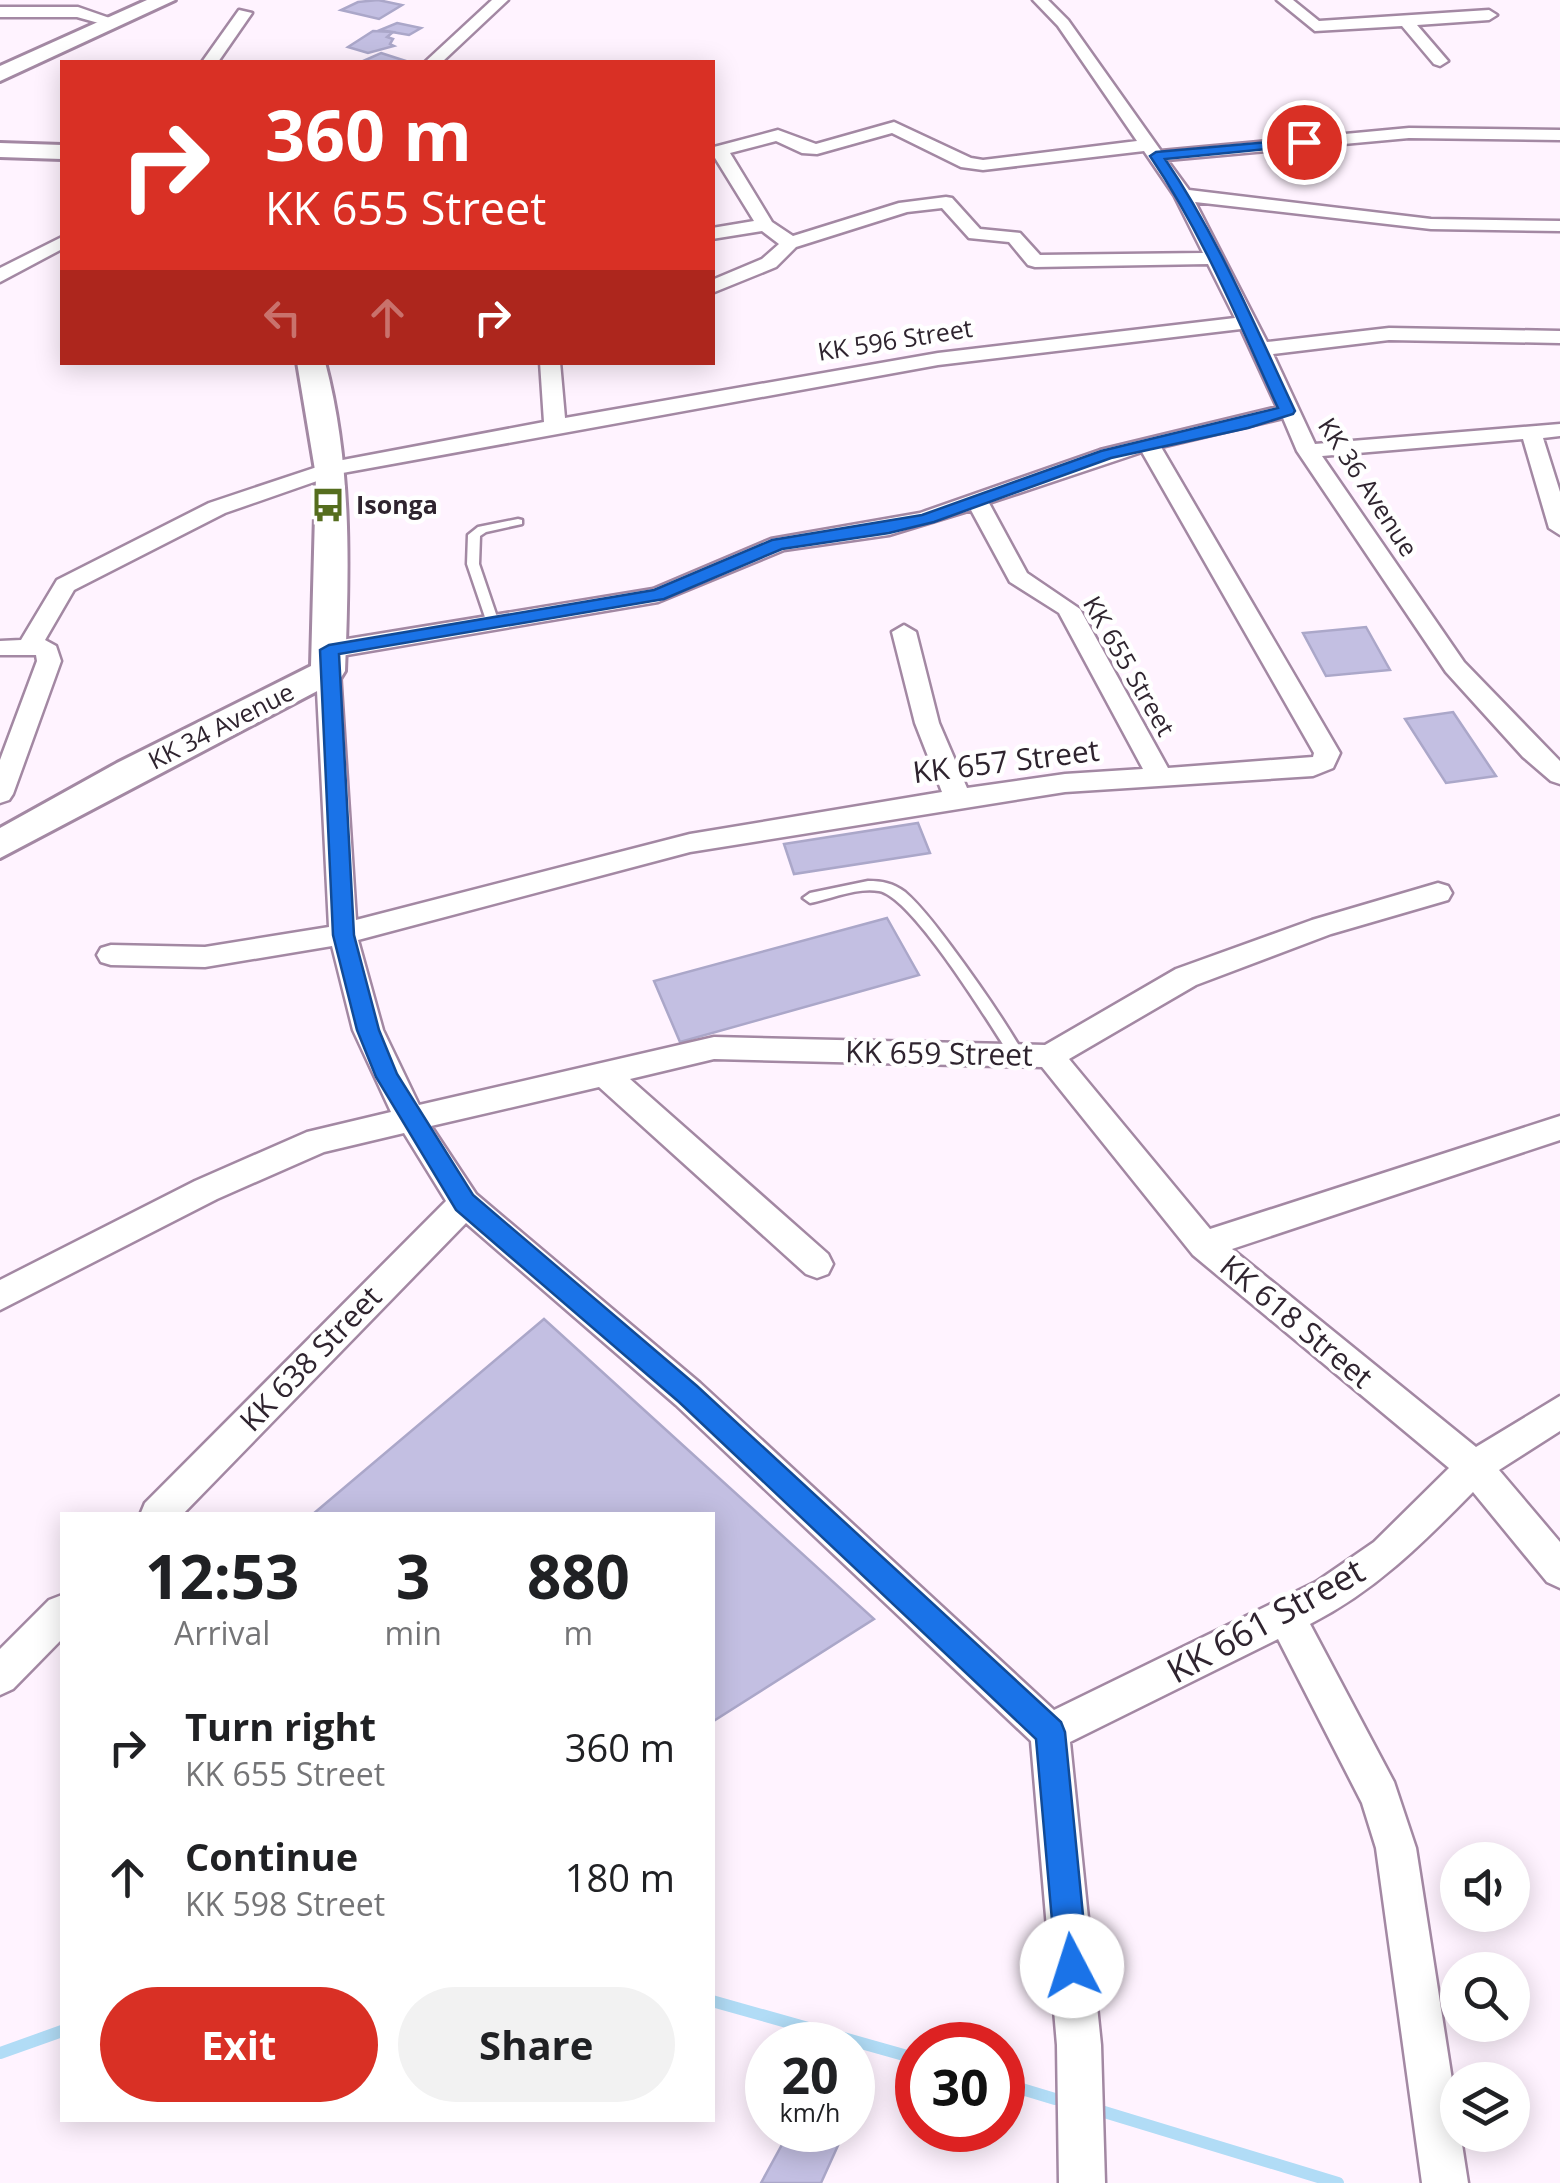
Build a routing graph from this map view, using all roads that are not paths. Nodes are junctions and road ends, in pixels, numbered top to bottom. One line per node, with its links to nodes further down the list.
1 (164, 0): 9 (main road)
2 (501, 0): 11 (street)
3 (1040, 0): 16 (street, KK 36 Avenue)
4 (1284, 0): 8 (street)
5 (0, 12): 9 (street)
6 (244, 13): 10 (street)
7 (1489, 15): 8 (street)
8 (1406, 21): 12 (street)
9 (113, 22): 13 (main road)
10 (211, 60)
11 (435, 60)
12 (1440, 61)
13 (0, 74)
14 (1560, 135): 16 (street)
15 (0, 150): 17 (main road)
16 (1152, 150): 18 (street, KK 36 Avenue); 19 (street)
17 (60, 152)
18 (1183, 195): 20 (street); 24 (street, KK 36 Avenue)
19 (765, 225): 21 (street); 23 (street)
20 (1560, 226)
21 (715, 233)
22 (60, 243): 25 (street)
23 (790, 243): 24 (street); 26 (street)
24 (1216, 258): 27 (street, KK 36 Avenue)
25 (0, 276)
26 (715, 286)
27 (1247, 322): 29 (street, KK 36 Avenue); 33 (street, KK 596 Street)
28 (1560, 337): 29 (street)
29 (1261, 349): 32 (street, KK 36 Avenue)
30 (312, 365): 38 (main road)
31 (550, 365): 33 (street)
32 (1287, 411): 36 (street); 37 (street, KK 36 Avenue)
33 (554, 426): 38 (street, KK 596 Street)
34 (1560, 430): 35 (street)
35 (1531, 432): 37 (street); 41 (street)
36 (1150, 444): 39 (street); 48 (street, KK 657 Street)
37 (1308, 451): 47 (street, KK 36 Avenue)
38 (332, 468): 44 (street, KK 596 Street); 46 (main road)
39 (977, 501): 42 (street); 48 (street, KK 655 Street)
40 (518, 522): 42 (lane)
41 (1558, 522)
42 (493, 622): 46 (street)
43 (904, 632): 50 (street)
44 (29, 647): 45 (street); 49 (street)
45 (0, 648)
46 (329, 661): 51 (main road, KK 34 Avenue); 54 (street)
47 (1560, 775)
48 (1161, 779): 50 (street, KK 657 Street)
49 (0, 794)
50 (958, 798): 54 (street, KK 657 Street)
51 (0, 844)
52 (1438, 894): 56 (street, KK 659 Street)
53 (810, 898): 56 (lane)
54 (343, 935): 55 (street, KK 657 Street); 58 (street)
55 (111, 955)
56 (1034, 1056): 57 (street, KK 659 Street); 61 (street, KK 618 Street)
57 (604, 1074): 58 (street, KK 659 Street); 62 (street)
58 (413, 1122): 60 (street); 63 (street, KK 659 Street)
59 (1560, 1128): 61 (street)
60 (465, 1202): 66 (street, KK 638 Street); 71 (street)
61 (1204, 1246): 65 (street, KK 618 Street)
62 (817, 1264)
63 (0, 1296)
64 (1560, 1412): 65 (street, KK 661 Street)
65 (1474, 1467): 67 (street, KK 618 Street); 69 (street, KK 661 Street)
66 (161, 1512)
67 (1560, 1570)
68 (60, 1614): 70 (street)
69 (1288, 1618): 71 (street, KK 661 Street); 72 (street)
70 (0, 1676)
71 (1050, 1732): 73 (street)
72 (1441, 2165)
73 (1082, 2183)

